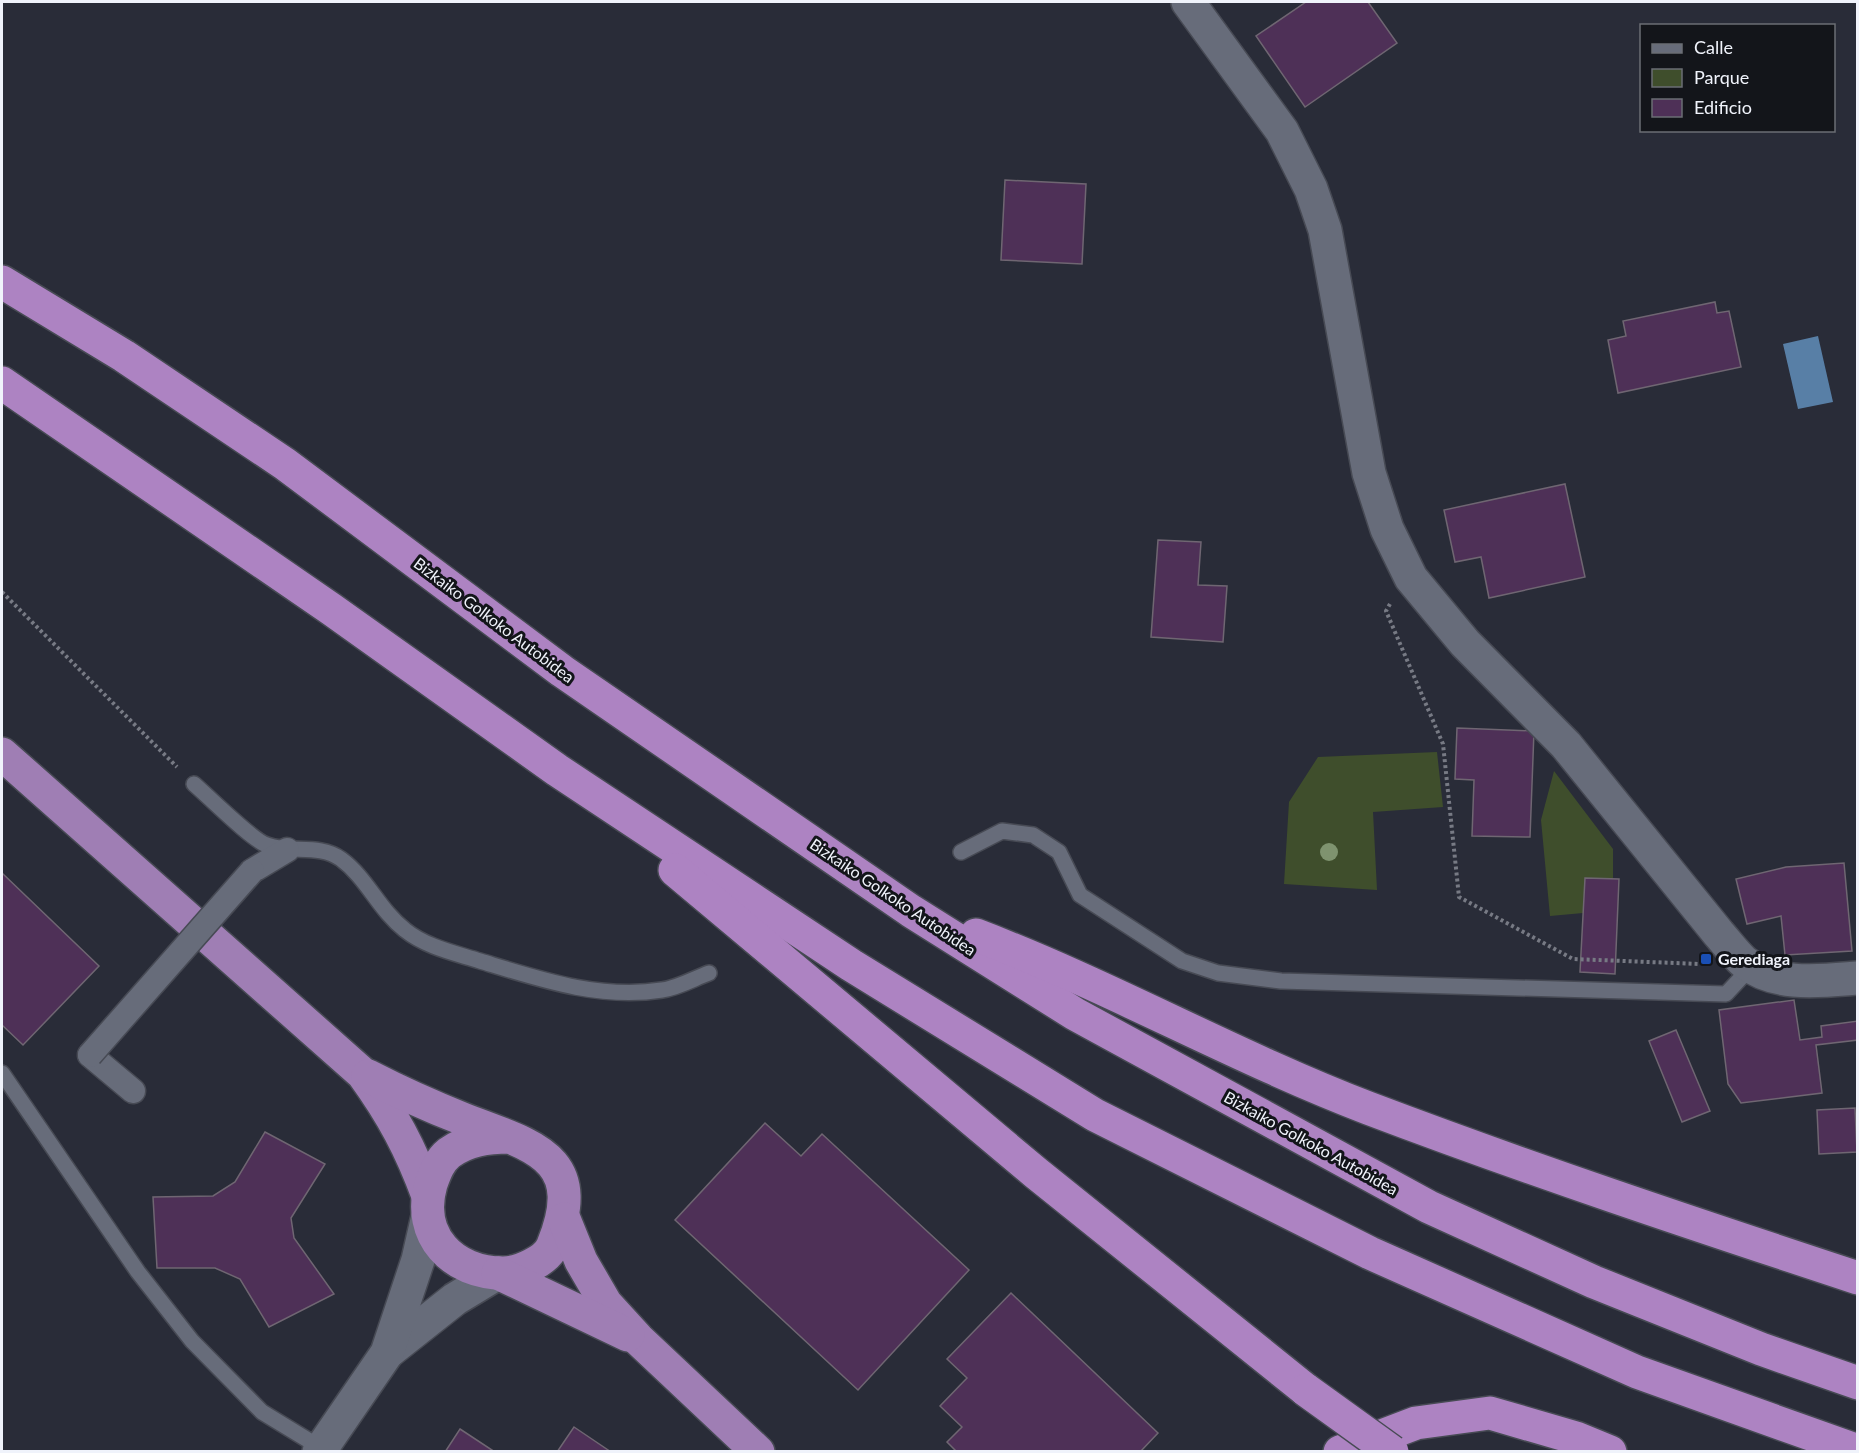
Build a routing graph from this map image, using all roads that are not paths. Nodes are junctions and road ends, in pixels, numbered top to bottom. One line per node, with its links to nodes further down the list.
1 (1188, 2): 10 (street)
2 (2, 282): 9 (highway, Bizkaiko Golkoko Autobidea)
3 (2, 383): 5 (highway)
4 (2, 754): 14 (highway)
5 (556, 770): 25 (highway); 28 (highway, bridge)
6 (194, 784): 7 (lane)
7 (287, 850): 11 (lane); 15 (street, bridge)
8 (961, 852): 10 (lane)
9 (911, 911): 20 (highway); 23 (highway, Bizkaiko Golkoko Autobidea)
10 (1752, 966): 12 (street)
11 (709, 973)
12 (1857, 978)
13 (2, 1073): 24 (lane)
14 (363, 1074): 16 (highway); 17 (highway)
15 (134, 1091)
16 (509, 1137): 17 (highway); 18 (highway)
17 (428, 1206): 19 (highway); 22 (street)
18 (564, 1219): 19 (highway); 21 (highway)
19 (498, 1273): 21 (highway); 22 (street)
20 (1857, 1278)
21 (638, 1339): 26 (highway)
22 (387, 1353): 24 (street)
23 (1857, 1383)
24 (320, 1450)
25 (1857, 1451)
26 (758, 1452)
27 (1340, 1452): 29 (highway)
28 (1392, 1452)
29 (1610, 1452)

